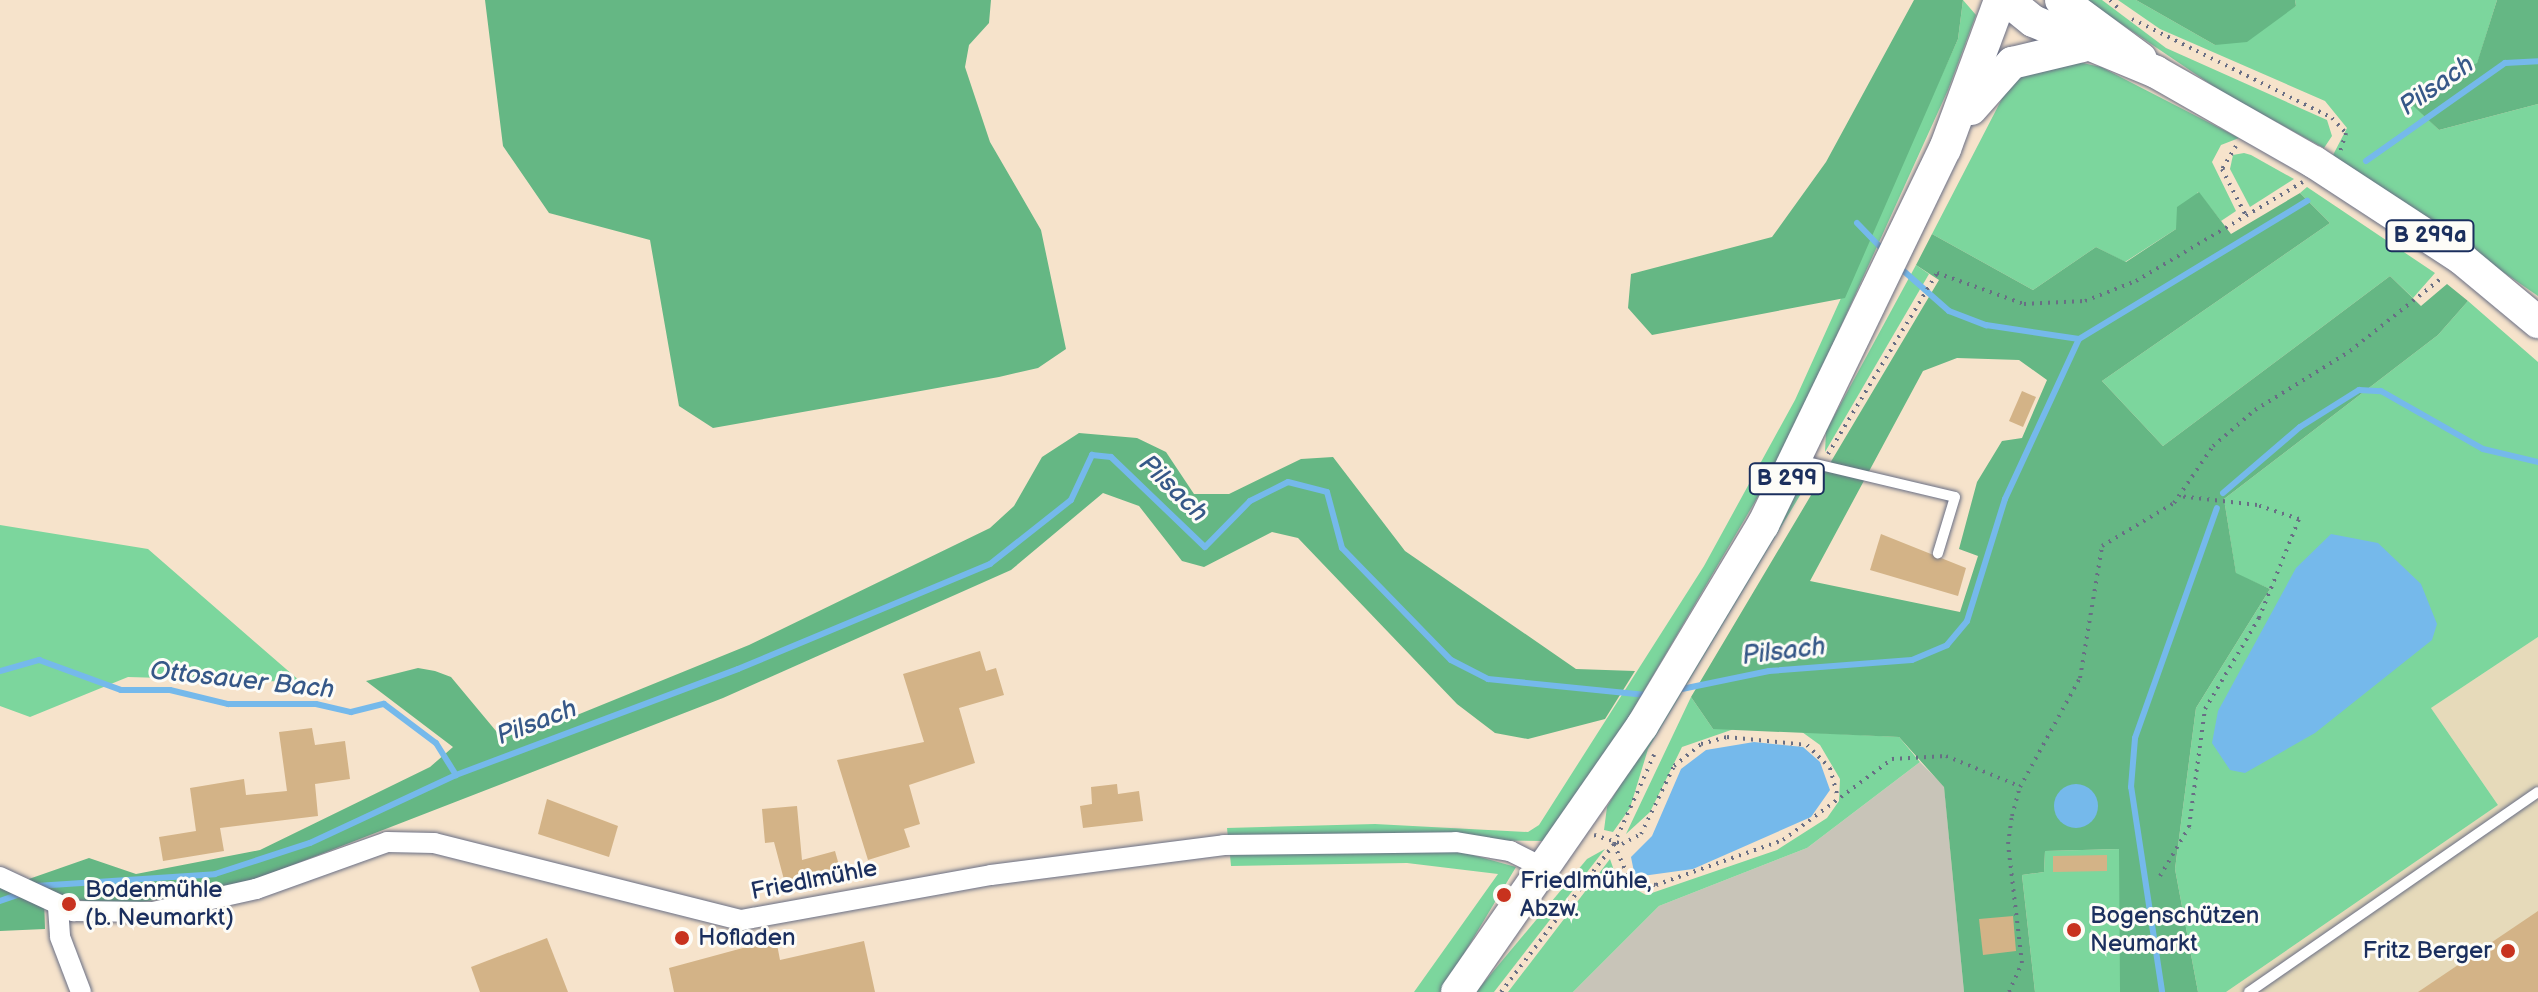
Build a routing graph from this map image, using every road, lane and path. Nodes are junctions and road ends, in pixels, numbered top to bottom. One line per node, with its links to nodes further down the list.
1 (2000, 0): 8 (main road, B 299)
2 (2007, 0): 5 (main road, B 299a)
3 (2110, 0): 9 (path)
4 (2070, 3): 6 (main road, B 299a)
5 (2083, 46): 6 (main road, B 299a); 8 (main road)
6 (2156, 72): 18 (main road, B 299a)
7 (2247, 145): 13 (path)
8 (1945, 149): 19 (main road, B 299)
9 (2338, 153)
10 (2298, 171): 11 (path)
11 (2312, 179)
12 (2305, 181): 13 (path)
13 (2246, 216): 17 (path)
14 (2434, 264): 15 (path)
15 (2447, 273): 16 (path); 20 (path)
16 (2458, 282)
17 (1919, 300)
18 (2538, 322)
19 (1797, 459): 21 (lane); 22 (main road, B 299)
20 (2179, 496): 23 (path); 28 (path)
21 (1938, 553)
22 (1649, 737): 26 (path); 27 (main road, B 299)
23 (2020, 787): 25 (path); 34 (path)
24 (2538, 792): 35 (lane)
25 (1837, 794): 26 (path); 26 (path)
26 (1614, 844): 33 (path)
27 (1546, 869): 30 (street, Friedlmühle); 32 (main road, B 299)
28 (2160, 876)
29 (7, 881): 30 (street, Friedlmühle)
30 (58, 907): 31 (street)
31 (81, 992)
32 (1457, 992)
33 (1501, 992)
34 (2009, 992)
35 (2249, 992)

